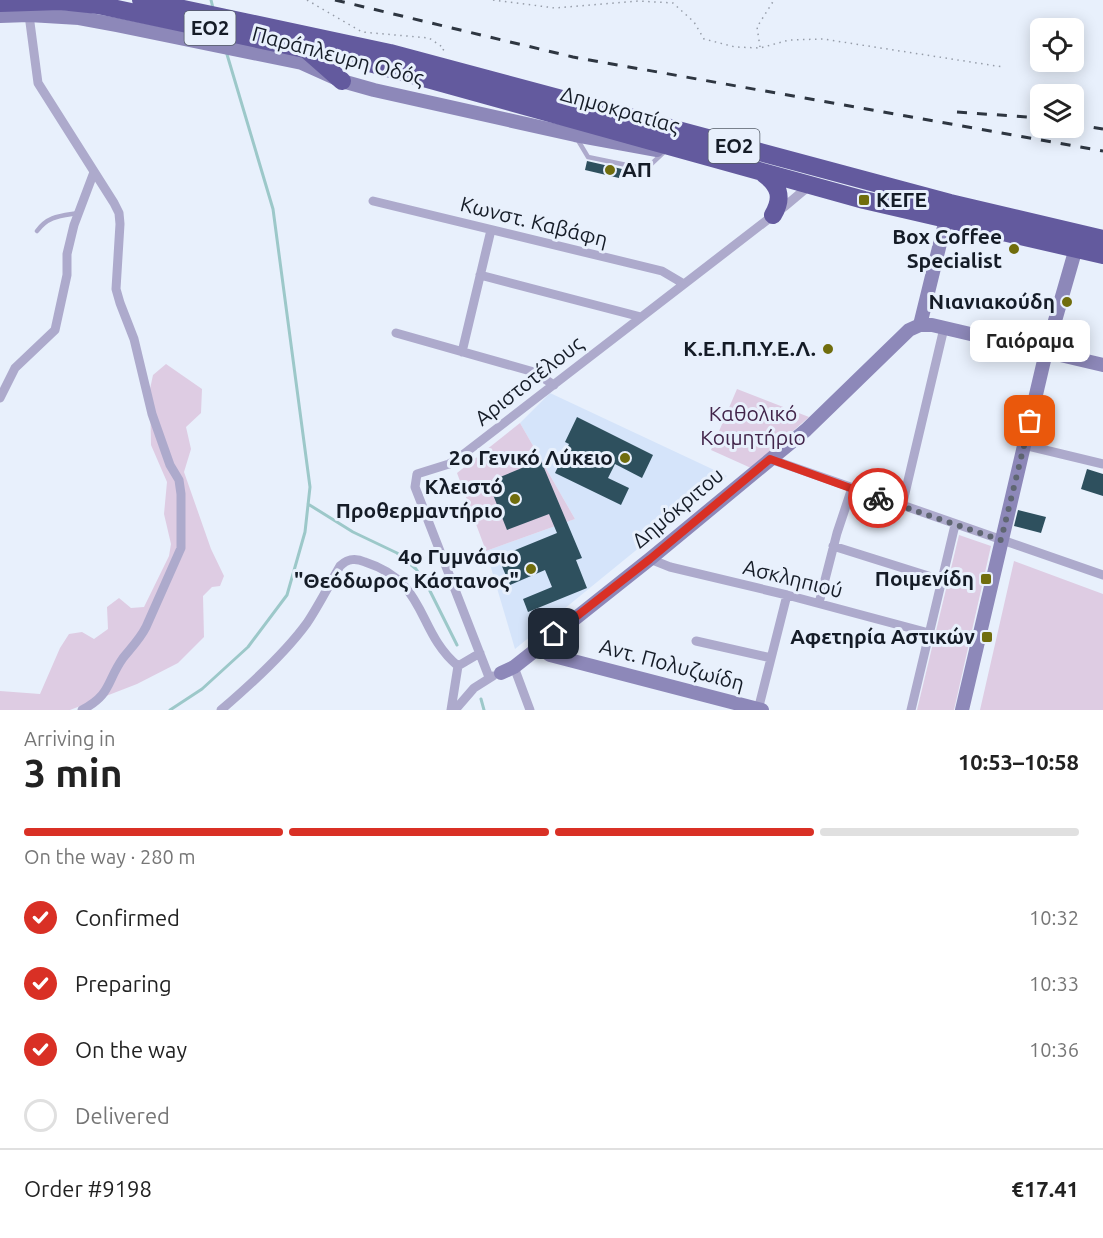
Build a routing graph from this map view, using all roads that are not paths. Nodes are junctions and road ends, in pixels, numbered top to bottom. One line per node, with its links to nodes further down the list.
1 (141, 0): 6 (highway, ΕΟ2)
2 (0, 3): 5 (highway, ΕΟ2)
3 (29, 15): 4 (street); 5 (street); 11 (street)
4 (0, 16)
5 (118, 17): 6 (highway, ΕΟ2)
6 (303, 48): 7 (highway); 10 (highway, Δημοκρατίας / ΕΟ2); 17 (highway, Δημοκρατίας / ΕΟ2)
7 (342, 81): 8 (street, Παράπλευρη Οδός)
8 (575, 135): 9 (street, Παράπλευρη Οδός); 9 (lane)
9 (664, 152): 10 (highway)
10 (705, 157): 12 (highway, Δημοκρατίας / ΕΟ2)
11 (94, 172): 15 (street); 54 (street)
12 (764, 174): 13 (highway, Δημοκρατίας / ΕΟ2); 16 (highway)
13 (809, 186): 16 (street, Αριστοτέλους); 17 (highway, Δημοκρατίας / ΕΟ2)
14 (373, 201): 18 (street, Κωνστ. Καβάφη)
15 (78, 213): 19 (lane); 33 (street)
16 (773, 215): 24 (street, Αριστοτέλους)
17 (946, 218): 20 (highway, Δημοκρατίας / ΕΟ2); 21 (highway, Δημοκρατίας / ΕΟ2); 26 (street)
18 (491, 230): 23 (street); 24 (street, Κωνστ. Καβάφη)
19 (37, 231)
20 (1103, 239)
21 (1076, 248): 22 (highway, Δημοκρατίας / ΕΟ2); 30 (street)
22 (1103, 255)
23 (480, 275): 25 (street); 29 (street)
24 (684, 284): 25 (street, Αριστοτέλους)
25 (641, 317): 32 (street, Αριστοτέλους)
26 (920, 325): 27 (street); 35 (street, Δημόκριτου)
27 (944, 328): 30 (street); 38 (street)
28 (396, 333): 29 (street)
29 (462, 352): 32 (street)
30 (1046, 352): 31 (street); 34 (street)
31 (1103, 365)
32 (554, 385): 50 (street, Αριστοτέλους)
33 (0, 398)
34 (1024, 445): 36 (street); 40 (street)
35 (770, 459): 37 (street); 42 (street, Δημόκριτου)
36 (1103, 464)
37 (852, 488): 38 (street); 41 (street)
38 (902, 506): 39 (street)
39 (955, 525): 40 (street); 44 (street)
40 (1001, 540): 43 (street); 60 (street)
41 (833, 546): 44 (street); 46 (street)
42 (650, 559): 45 (street, Ασκληπιού); 49 (street, Δημόκριτου)
43 (1103, 575)
44 (941, 580): 47 (street)
45 (787, 595): 46 (street, Ασκληπιού); 51 (street)
46 (819, 603): 47 (street, Ασκληπιού)
47 (929, 633): 59 (street)
48 (696, 641): 51 (street)
49 (538, 647): 53 (street, Δημόκριτου); 58 (street, Αντ. Πολυζωίδη)
50 (480, 653): 52 (street); 53 (street, Αριστοτέλους)
51 (771, 658): 58 (street)
52 (458, 666): 55 (street); 56 (street)
53 (501, 673): 56 (street); 57 (street, Αριστοτέλους)
54 (82, 710)
55 (221, 710)
56 (453, 710)
57 (530, 710)
58 (759, 710)
59 (911, 710)
60 (962, 710)

